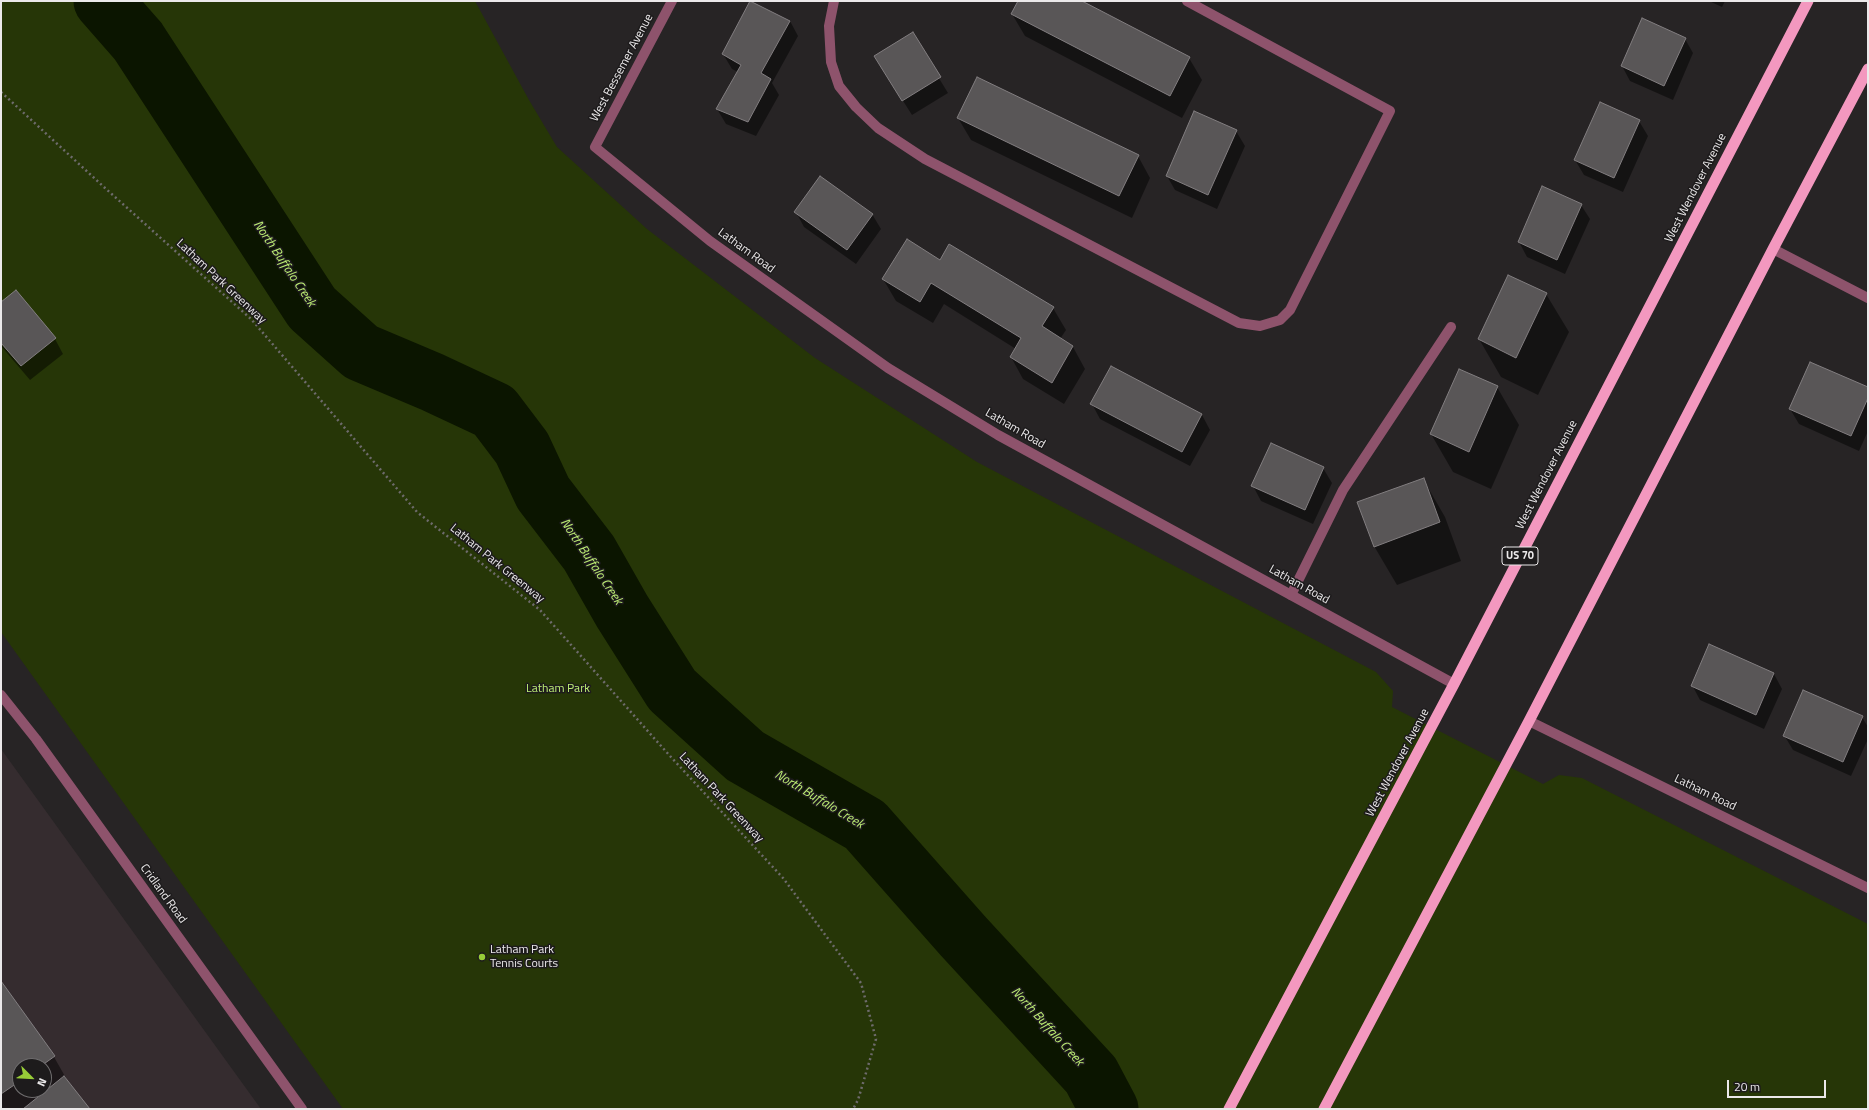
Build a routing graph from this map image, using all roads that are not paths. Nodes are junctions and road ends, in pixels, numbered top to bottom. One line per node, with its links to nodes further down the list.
1 (672, 1): 6 (street, West Bessemer Avenue)
2 (834, 1): 3 (street)
3 (1186, 1)
4 (1808, 1): 11 (highway, West Wendover Avenue / US 70)
5 (1868, 70): 7 (highway)
6 (595, 148): 10 (street, Latham Road)
7 (1773, 249): 8 (street); 13 (highway)
8 (1868, 298)
9 (1451, 327): 10 (street)
10 (1291, 595): 11 (street, Latham Road)
11 (1454, 684): 16 (highway, West Wendover Avenue / US 70)
12 (1, 695): 15 (street, Cridland Road)
13 (1529, 721): 14 (street, Latham Road); 17 (highway)
14 (1868, 888)
15 (302, 1109)
16 (1229, 1109)
17 (1324, 1109)

